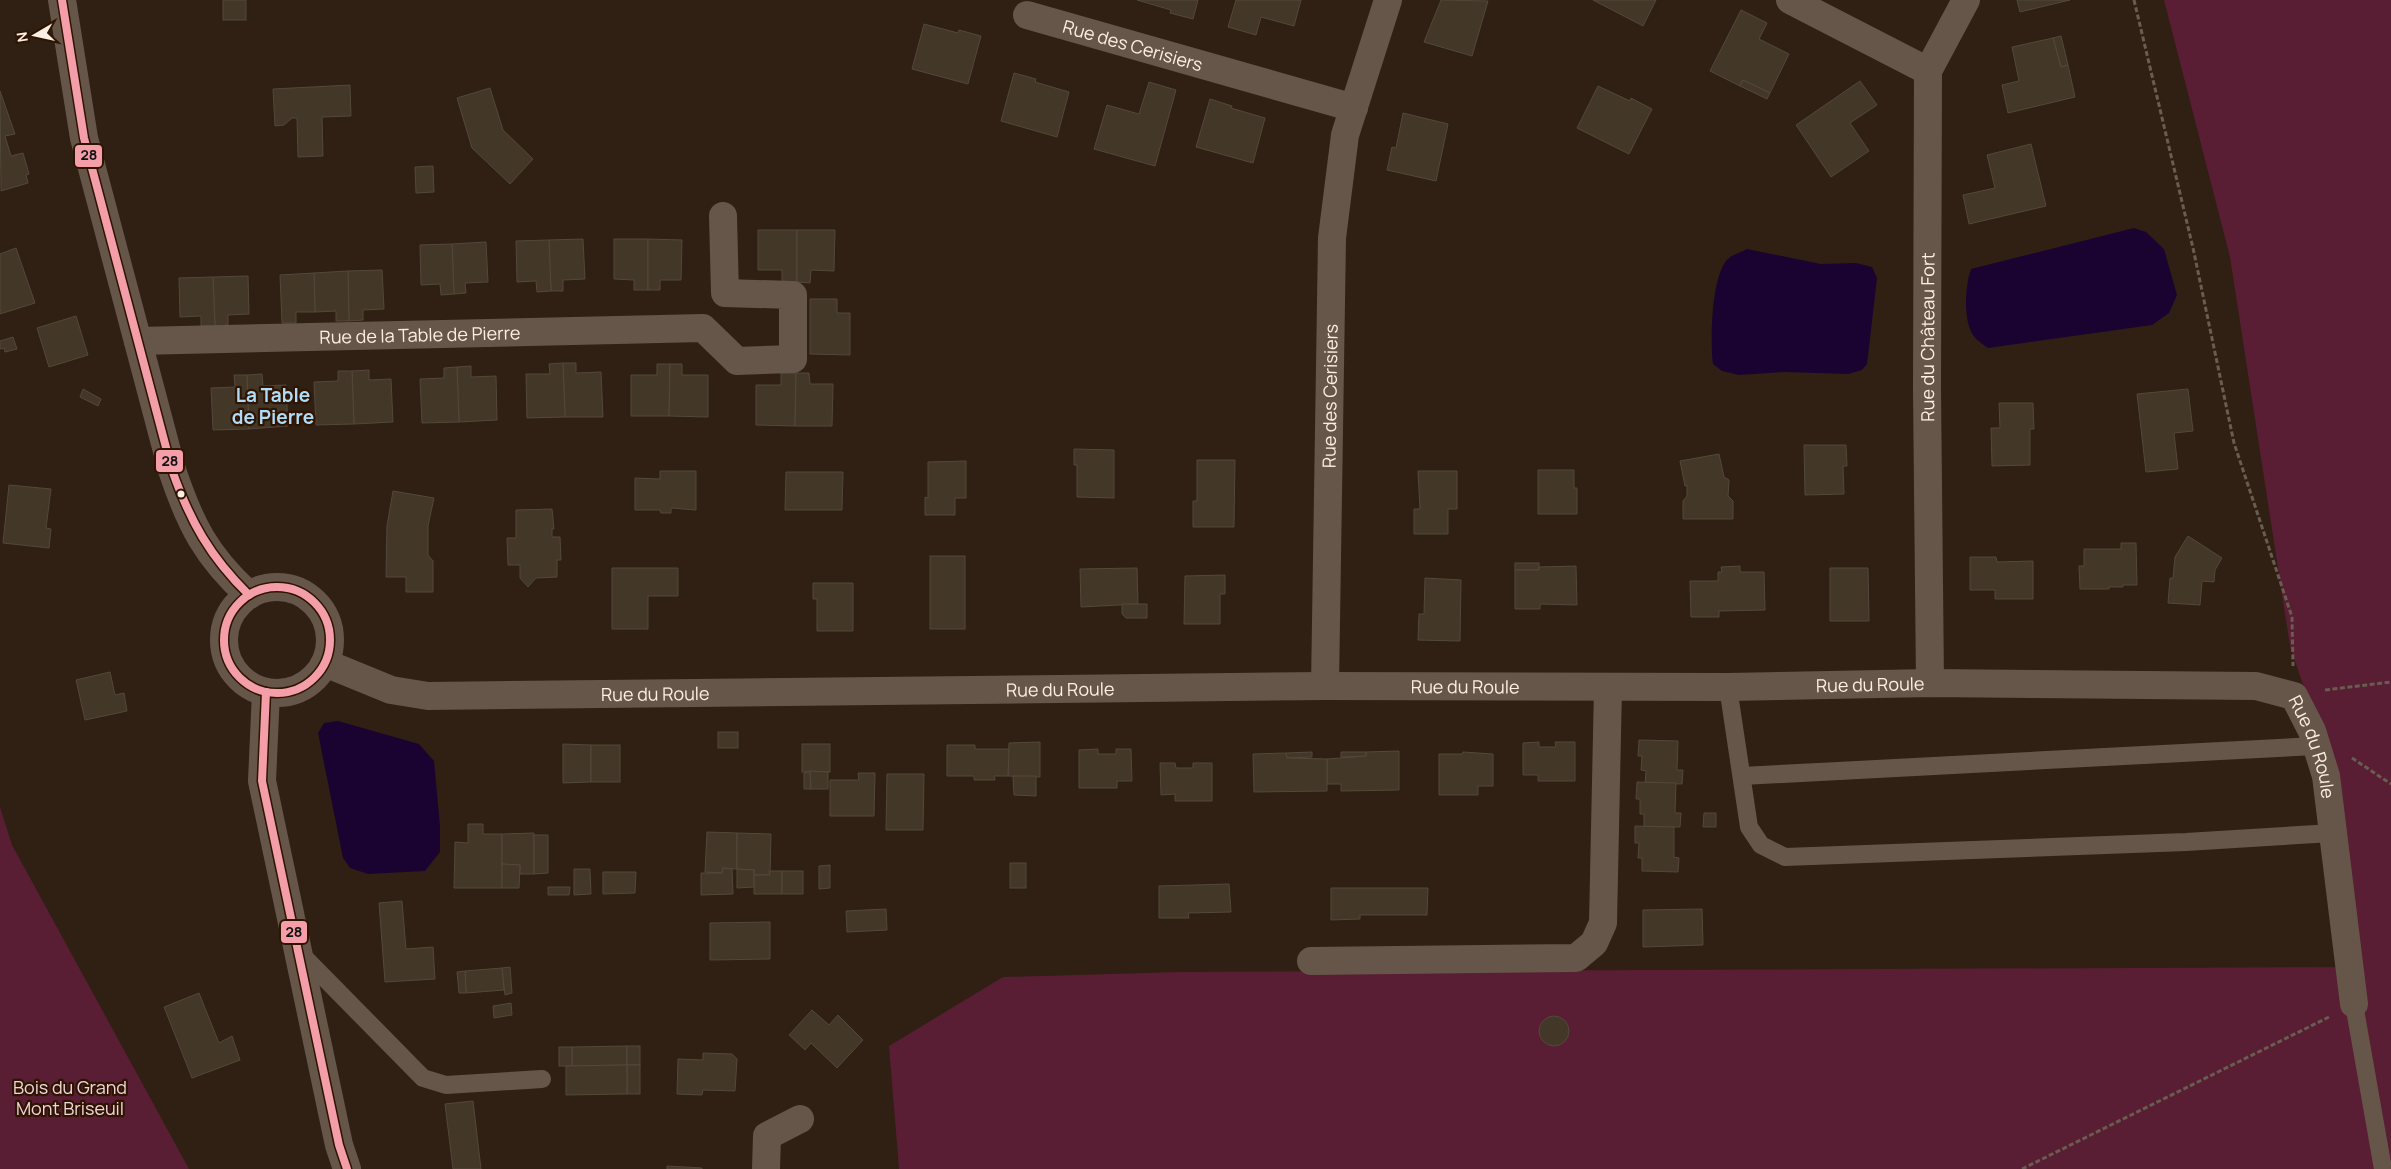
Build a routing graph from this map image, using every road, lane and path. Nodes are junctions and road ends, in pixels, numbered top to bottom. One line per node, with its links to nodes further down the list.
1 (62, 0): 12 (street)
2 (1388, 0): 8 (street, Rue des Cerisiers)
3 (1790, 0): 7 (street)
4 (1966, 0): 7 (street, Rue du Château Fort)
5 (2134, 0): 21 (path)
6 (1027, 15): 8 (street, Rue des Cerisiers)
7 (1928, 71): 16 (street, Rue du Château Fort)
8 (1354, 108): 17 (street, Rue des Cerisiers)
9 (723, 216): 10 (street)
10 (725, 293): 11 (street); 11 (street)
11 (703, 328): 12 (street, Rue de la Table de Pierre)
12 (138, 341): 13 (street)
13 (249, 595): 14 (street); 20 (street)
14 (325, 663): 17 (street, Rue du Roule); 20 (street)
15 (2391, 682): 21 (path)
16 (1930, 683): 18 (street, Rue du Roule); 21 (street, Rue du Roule)
17 (1325, 686): 19 (street, Rue du Roule)
18 (1728, 686): 19 (street, Rue du Roule); 23 (lane)
19 (1608, 687): 26 (street)
20 (266, 692): 25 (street)
21 (2294, 696): 22 (street, Rue du Roule)
22 (2316, 746): 23 (lane); 24 (street, Rue du Roule)
23 (1742, 776): 24 (lane)
24 (2332, 833): 27 (street, Rue du Roule)
25 (297, 950): 28 (lane); 30 (street)
26 (1311, 961)
27 (2354, 1004): 32 (path); 33 (lane)
28 (542, 1079)
29 (800, 1119): 31 (street)
30 (348, 1169)
31 (766, 1169)
32 (2022, 1169)
33 (2383, 1169)

